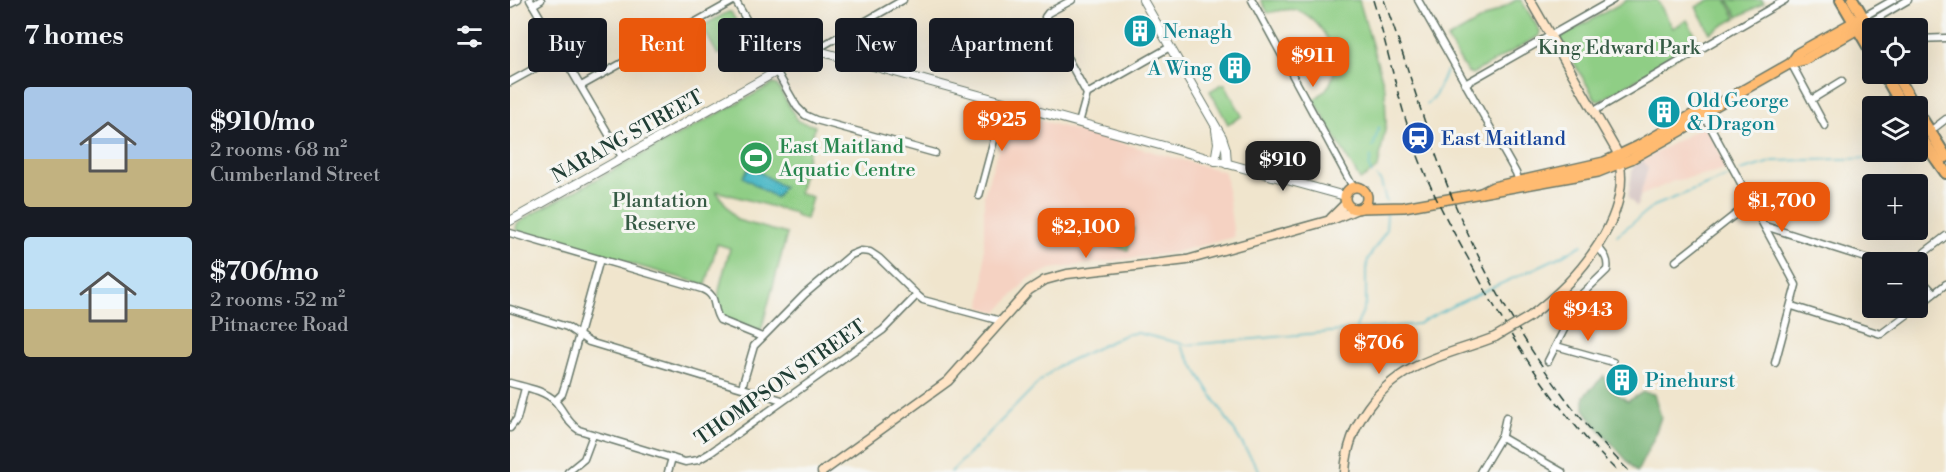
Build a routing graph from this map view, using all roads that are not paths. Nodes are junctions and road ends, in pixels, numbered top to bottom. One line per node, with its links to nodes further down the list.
1 (518, 0): 17 (street)
2 (541, 0): 16 (street)
3 (735, 0): 19 (street); 39 (street)
4 (903, 0): 20 (street, NARANG STREET)
5 (1072, 0): 40 (street)
6 (1143, 0): 29 (street)
7 (1252, 0): 60 (street)
8 (1530, 0): 26 (main road)
9 (1613, 0): 26 (street)
10 (1785, 0): 43 (street)
11 (1841, 0): 24 (highway)
12 (1853, 0): 23 (highway)
13 (1893, 0): 21 (street)
14 (1908, 0): 22 (street)
15 (1419, 1): 38 (street)
16 (532, 3): 18 (street)
17 (510, 4)
18 (541, 18)
19 (745, 18)
20 (871, 18)
21 (1871, 18)
22 (1876, 18)
23 (1862, 22)
24 (1862, 24)
25 (1862, 26): 30 (main road)
26 (1551, 36): 38 (street); 43 (main road)
27 (1946, 38): 28 (street)
28 (1928, 39)
29 (1170, 47): 40 (street); 47 (street)
30 (1791, 63): 41 (street); 44 (main road)
31 (528, 72): 37 (street)
32 (572, 72): 39 (street)
33 (774, 72): 53 (street, NARANG STREET)
34 (777, 72): 52 (street)
35 (896, 72): 42 (street)
36 (1842, 81): 41 (street)
37 (510, 82)
38 (1465, 84): 59 (street)
39 (581, 86): 53 (street)
40 (1087, 94): 46 (street)
41 (1811, 100): 48 (street)
42 (1004, 103): 46 (street); 62 (street)
43 (1594, 111): 55 (main road)
44 (1703, 113): 55 (main road); 64 (street)
45 (1946, 119): 49 (street)
46 (1079, 123): 56 (street)
47 (1214, 126): 56 (street); 57 (street)
48 (1825, 126)
49 (1928, 130)
50 (1928, 140): 54 (highway)
51 (1928, 144): 58 (highway)
52 (935, 153)
53 (622, 157): 67 (street, NARANG STREET)
54 (1946, 157)
55 (1619, 160): 59 (main road); 72 (main road)
56 (1215, 161): 57 (street)
57 (1227, 164): 63 (street)
58 (1946, 173)
59 (1520, 184): 65 (main road)
60 (1353, 187): 61 (main road); 63 (main road)
61 (1366, 193): 65 (main road); 66 (main road)
62 (979, 196)
63 (1345, 200): 66 (main road); 68 (main road)
64 (1751, 202): 69 (street); 76 (street)
65 (1381, 206): 66 (main road)
66 (1358, 209): 68 (main road)
67 (510, 221)
68 (1326, 221): 85 (main road)
69 (1764, 226): 74 (street); 82 (street)
70 (510, 233): 75 (street)
71 (1946, 236): 73 (street)
72 (1597, 246): 88 (street); 105 (main road, bridge)
73 (1925, 252)
74 (1862, 257)
75 (600, 260): 86 (street); 87 (street)
76 (1676, 261)
77 (1946, 284): 79 (street)
78 (1928, 286): 79 (street)
79 (1934, 293): 81 (street)
80 (917, 295): 85 (street); 87 (street); 95 (street, THOMPSON STREET)
81 (1928, 298)
82 (1792, 306): 84 (street); 91 (street)
83 (510, 309): 86 (street)
84 (1902, 318)
85 (1001, 321): 104 (main road)
86 (580, 335): 93 (street); 96 (street)
87 (762, 338): 93 (street)
88 (1556, 346): 89 (street); 90 (street)
89 (1548, 361)
90 (1613, 362)
91 (1775, 363)
92 (510, 383): 94 (street)
93 (742, 387): 95 (street)
94 (525, 388): 96 (street); 98 (street)
95 (782, 400): 101 (street, THOMPSON STREET)
96 (555, 401): 99 (street, THOMPSON STREET)
97 (1506, 417): 100 (street)
98 (510, 428)
99 (593, 435): 101 (street, THOMPSON STREET); 102 (street)
100 (1502, 437): 106 (street); 107 (street)
101 (672, 458): 103 (street)
102 (568, 472)
103 (668, 472)
104 (822, 472)
105 (1345, 472)
106 (1480, 472)
107 (1562, 472)

